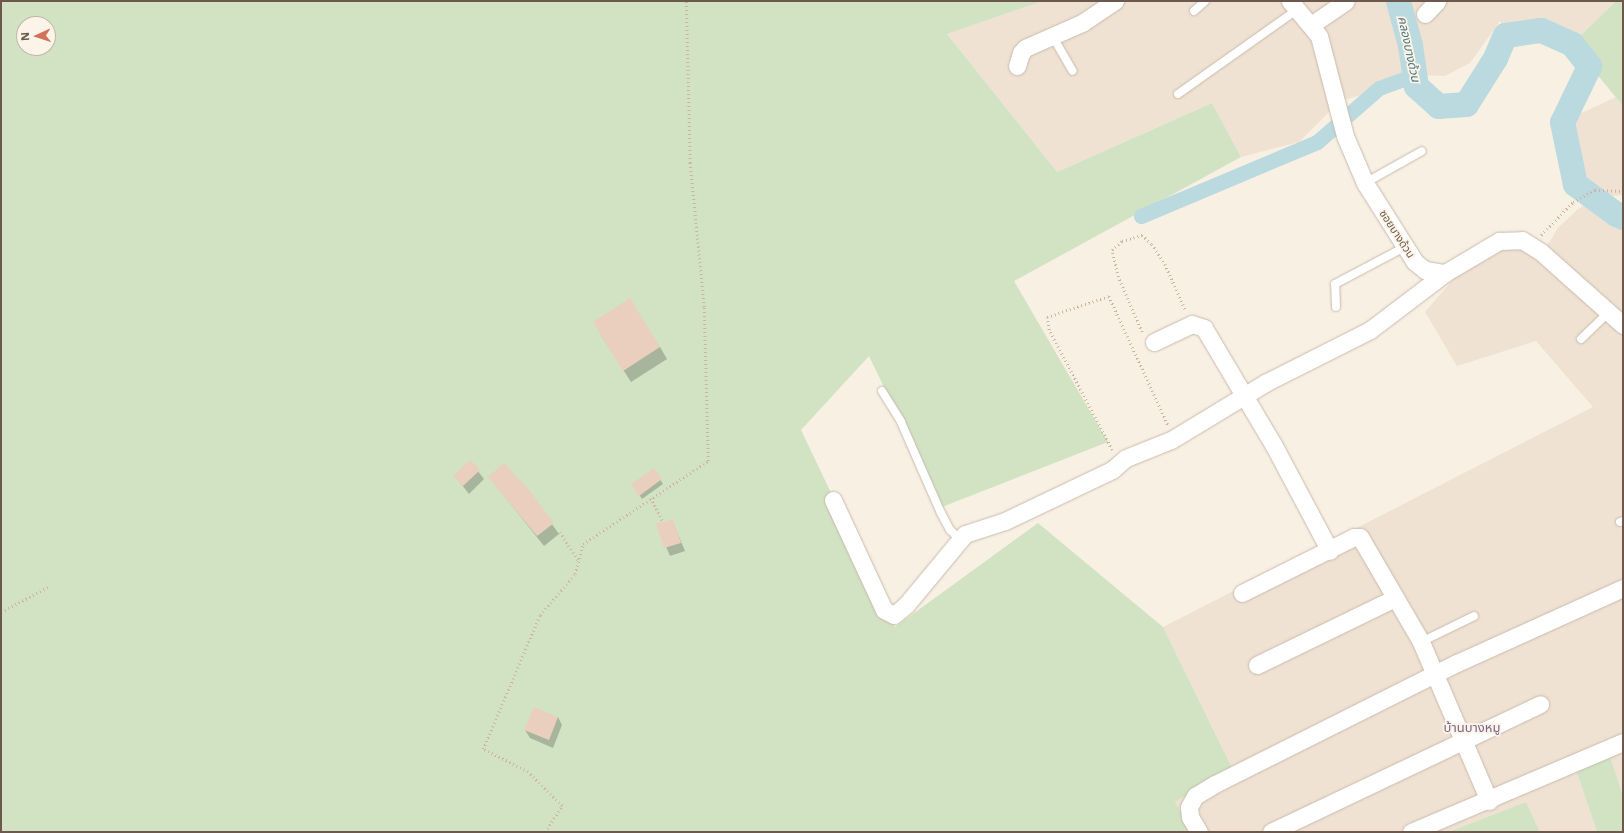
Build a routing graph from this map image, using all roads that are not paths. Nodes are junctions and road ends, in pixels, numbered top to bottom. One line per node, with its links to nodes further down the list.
1 (1115, 1): 9 (street)
2 (1205, 1): 6 (lane)
3 (1346, 1): 8 (street)
4 (1437, 1): 7 (street)
5 (1294, 5): 8 (street, ซอยบางด้วน); 12 (lane)
6 (1194, 11)
7 (1425, 14)
8 (1312, 25): 14 (street, ซอยบางด้วน)
9 (1053, 37): 10 (street); 11 (lane)
10 (1017, 66)
11 (1073, 71)
12 (1178, 94)
13 (1422, 151): 14 (lane)
14 (1365, 183): 15 (street, ซอยบางด้วน)
15 (1404, 248): 16 (street, ซอยบางด้วน); 17 (lane)
16 (1445, 273): 18 (street); 23 (street)
17 (1336, 307)
18 (1608, 312): 19 (street); 20 (lane)
19 (1623, 324)
20 (1581, 339)
21 (1154, 342): 23 (street)
22 (882, 391): 25 (lane)
23 (1244, 397): 25 (street); 26 (street)
24 (833, 500): 25 (street)
25 (960, 539)
26 (1330, 550): 28 (street); 29 (street)
27 (1623, 588): 33 (street)
28 (1242, 593)
29 (1395, 598): 31 (street); 32 (street)
30 (1474, 616): 31 (lane)
31 (1424, 647): 33 (street)
32 (1257, 665)
33 (1435, 671): 35 (street); 38 (street)
34 (1540, 704): 35 (street)
35 (1464, 740): 37 (street); 39 (street)
36 (1623, 742): 37 (street)
37 (1489, 801): 40 (street)
38 (1199, 832)
39 (1271, 832)
40 (1411, 832)

